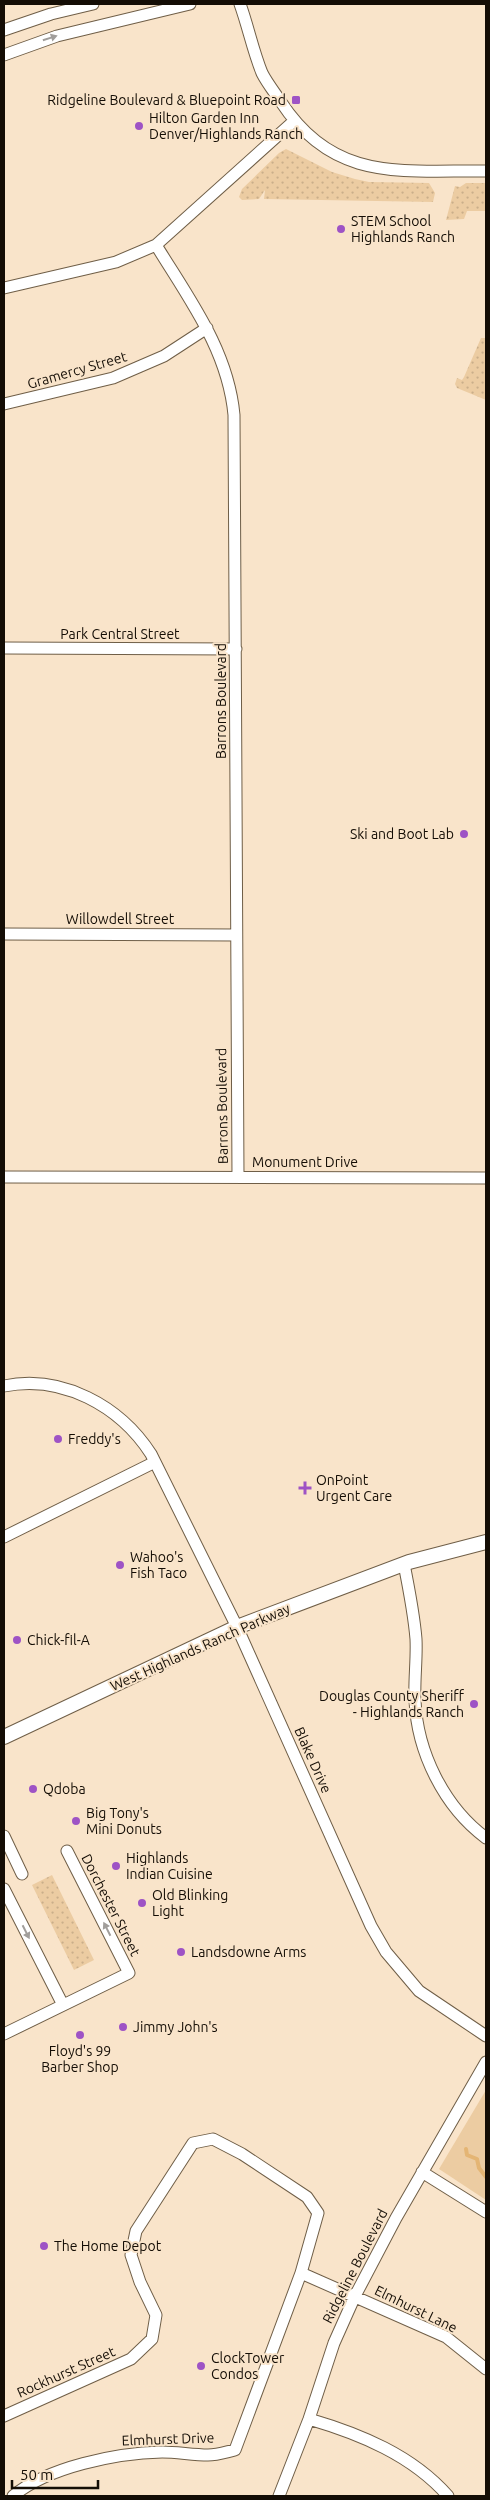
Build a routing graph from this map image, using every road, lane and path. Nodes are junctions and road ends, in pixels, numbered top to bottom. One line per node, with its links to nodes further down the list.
1 (93, 4): 4 (street)
2 (190, 4): 5 (street, one-way to 2)
3 (240, 4): 6 (street)
4 (4, 30)
5 (4, 55)
6 (294, 121): 7 (street); 8 (street)
7 (486, 171)
8 (156, 244): 9 (street); 10 (street, Barrons Boulevard)
9 (4, 288)
10 (207, 328): 11 (street, Gramercy Street); 13 (street, Barrons Boulevard)
11 (4, 404)
12 (4, 648): 13 (street, Park Central Street)
13 (236, 649): 15 (street, Barrons Boulevard)
14 (4, 934): 15 (street, Willowdell Street)
15 (236, 934): 17 (street, Barrons Boulevard)
16 (4, 1176): 17 (street, Monument Drive)
17 (238, 1177): 18 (street, Monument Drive)
18 (486, 1178)
19 (4, 1386): 20 (street, Blake Drive)
20 (155, 1462): 21 (street); 24 (street, Blake Drive)
21 (4, 1538)
22 (486, 1542): 23 (main road, West Highlands Ranch Parkway)
23 (404, 1564): 24 (main road, West Highlands Ranch Parkway); 27 (street)
24 (237, 1627): 25 (main road, West Highlands Ranch Parkway); 33 (street, Blake Drive)
25 (4, 1737)
26 (4, 1836): 29 (street)
27 (486, 1838)
28 (67, 1851): 31 (street, Dorchester Street, one-way to 28)
29 (22, 1874)
30 (4, 1889): 31 (street, one-way to 31)
31 (63, 2005): 32 (street)
32 (4, 2034)
33 (486, 2036)
34 (486, 2062): 35 (street, Ridgeline Boulevard)
35 (422, 2172): 36 (street); 38 (street, Ridgeline Boulevard)
36 (486, 2212)
37 (301, 2273): 38 (street); 40 (street, Rockhurst Street); 42 (street, Elmhurst Drive)
38 (355, 2296): 39 (street, Elmhurst Lane); 41 (street, Ridgeline Boulevard)
39 (486, 2369)
40 (4, 2416)
41 (309, 2419): 43 (street, Ridgeline Boulevard); 44 (street)
42 (13, 2496)
43 (279, 2496)
44 (448, 2496)

